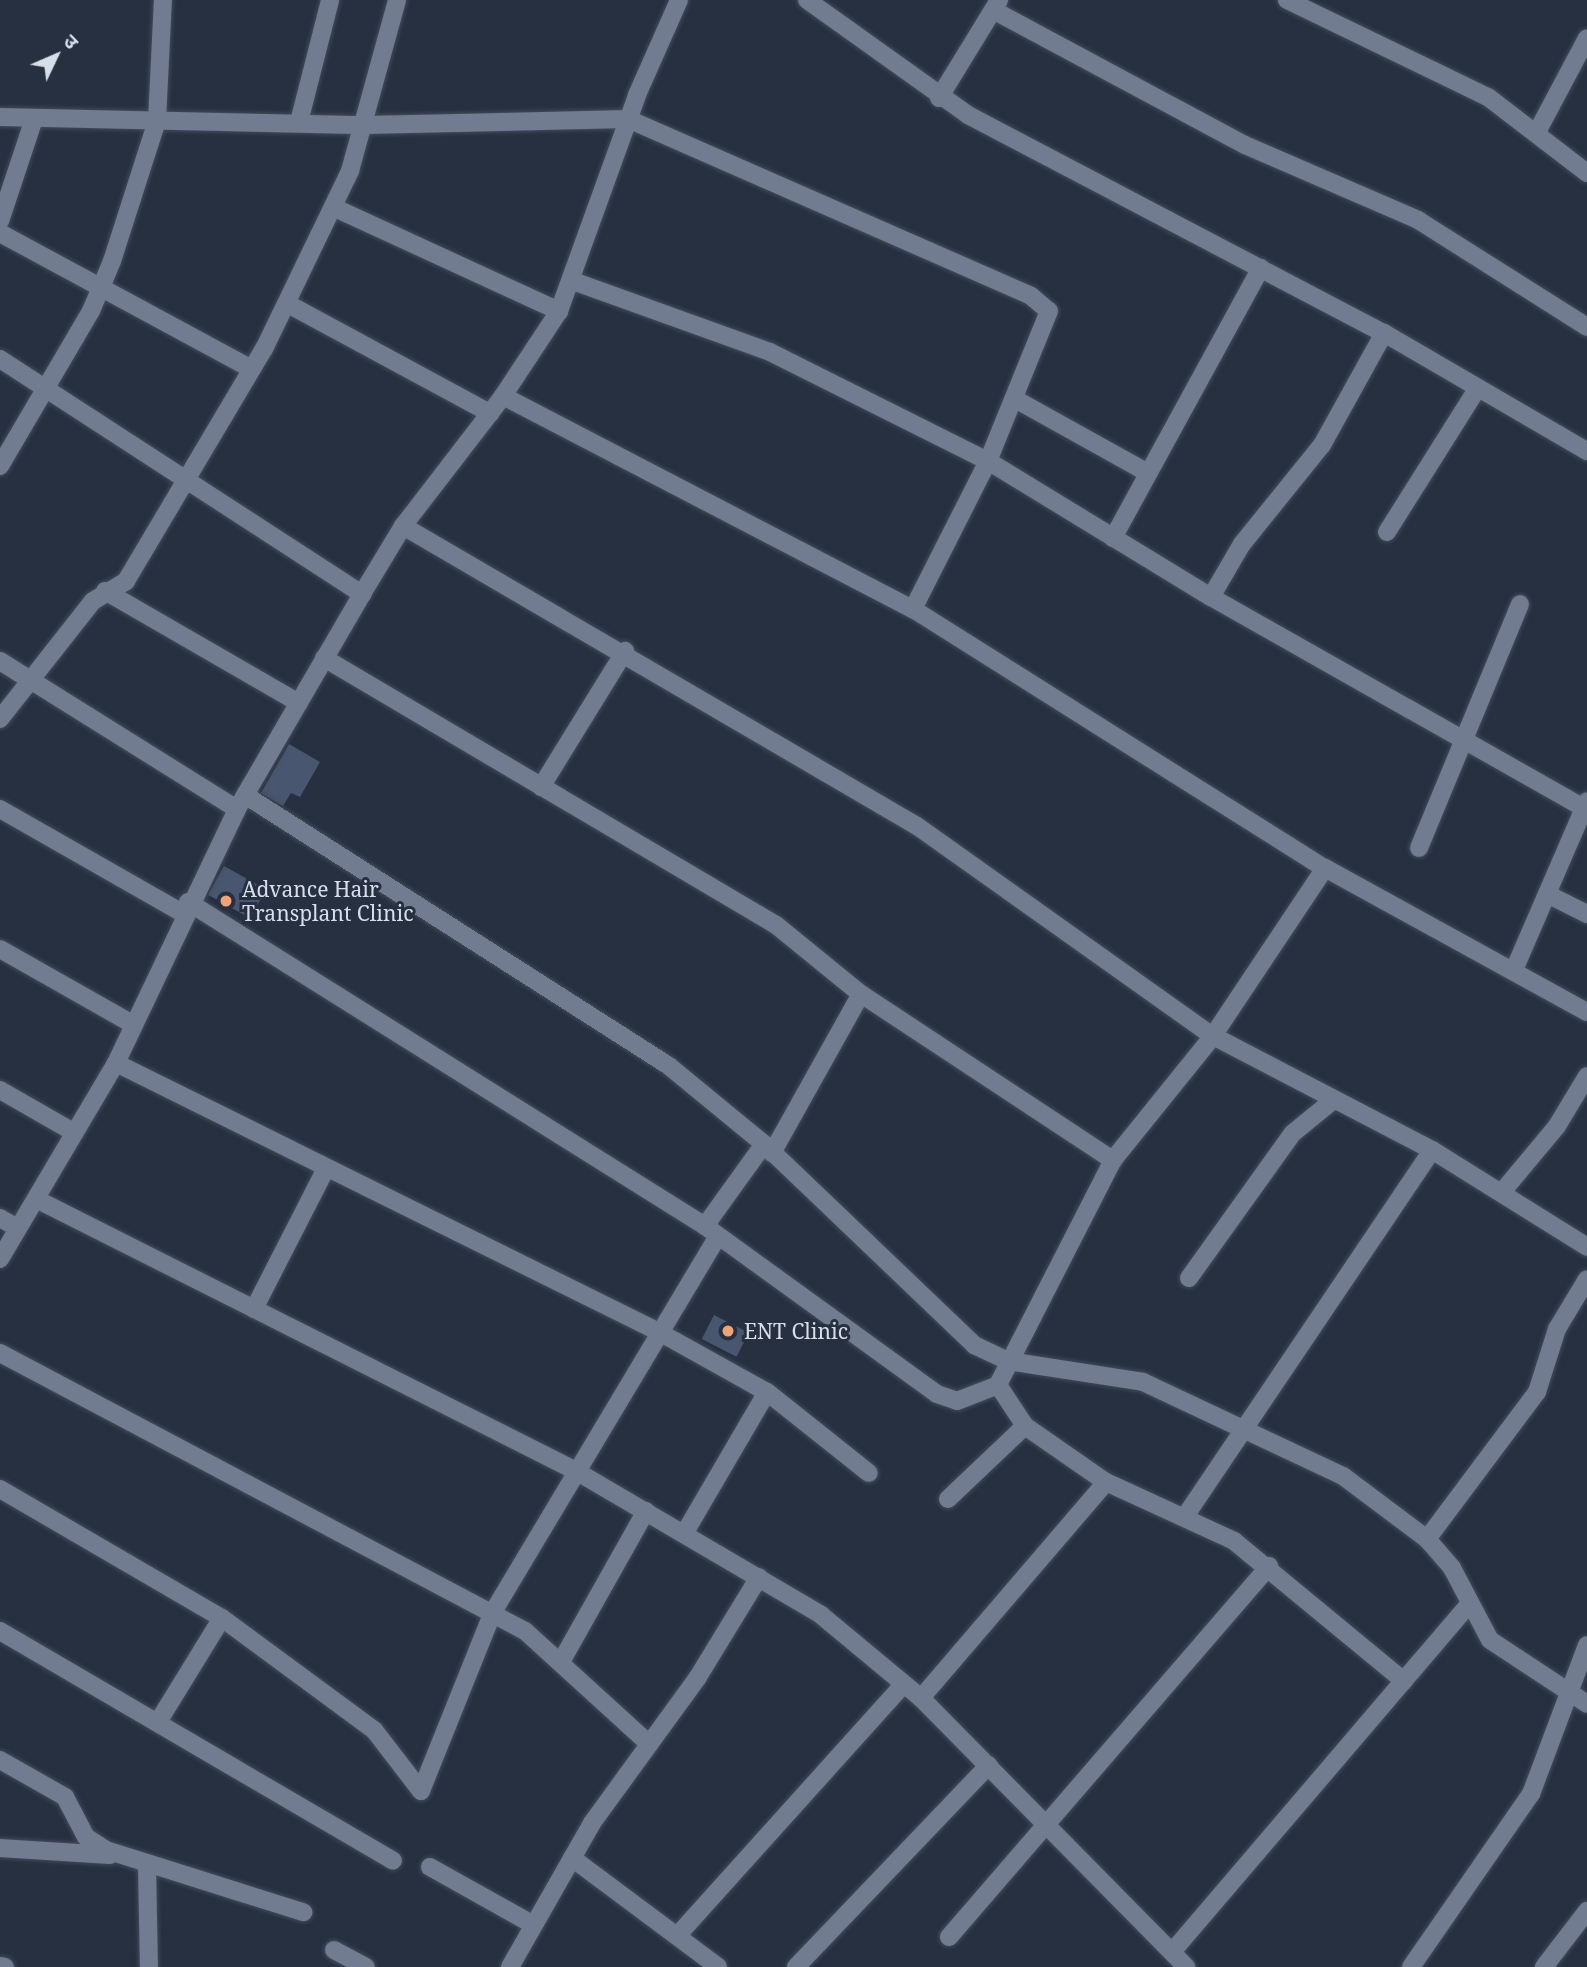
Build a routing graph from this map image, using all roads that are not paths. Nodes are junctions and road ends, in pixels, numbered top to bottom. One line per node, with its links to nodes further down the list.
1 (163, 0): 14 (street)
2 (330, 0): 15 (street)
3 (397, 0): 16 (street)
4 (679, 0): 13 (street)
5 (807, 0): 10 (street)
6 (1287, 0): 7 (street)
7 (1306, 4): 17 (street)
8 (996, 5): 10 (street); 27 (street)
9 (1587, 38): 17 (street)
10 (939, 98): 22 (street)
11 (0, 117): 12 (street)
12 (34, 119): 14 (street); 20 (street)
13 (628, 119): 16 (street); 23 (street); 34 (street)
14 (158, 121): 15 (street); 24 (street)
15 (299, 122): 16 (street)
16 (365, 125): 19 (street)
17 (1537, 132): 18 (street)
18 (1587, 173)
19 (335, 208): 25 (street); 26 (street)
20 (0, 221)
21 (0, 233): 24 (street)
22 (1261, 268): 28 (street); 39 (street)
23 (573, 281): 26 (street); 37 (street)
24 (103, 285): 30 (street); 31 (street)
25 (288, 304): 30 (street); 35 (street)
26 (559, 311): 33 (street)
27 (1587, 327)
28 (1384, 333): 32 (street); 46 (street)
29 (0, 359): 31 (street)
30 (252, 369): 40 (street)
31 (47, 388): 38 (street); 40 (street)
32 (1477, 389): 36 (street); 42 (street)
33 (503, 396): 35 (street); 48 (street)
34 (1015, 399): 37 (street); 39 (street)
35 (490, 413): 41 (street)
36 (1587, 451)
37 (988, 461): 43 (street); 48 (street)
38 (0, 466)
39 (1148, 473): 43 (street)
40 (187, 477): 44 (street); 45 (street)
41 (403, 526): 45 (street); 49 (street)
42 (1387, 532)
43 (1113, 538): 46 (street)
44 (105, 591): 52 (street); 53 (street)
45 (362, 594): 50 (street)
46 (1211, 597): 55 (street)
47 (1520, 604): 55 (street)
48 (913, 609): 61 (street)
49 (625, 651): 56 (street); 70 (street)
50 (324, 658): 53 (street); 56 (street)
51 (0, 661): 52 (street)
52 (30, 681): 54 (street); 57 (street)
53 (299, 703): 57 (street)
54 (0, 719)
55 (1465, 736): 58 (street); 60 (street)
56 (541, 787): 67 (street)
57 (241, 802): 63 (street); 76 (street)
58 (1585, 804): 62 (street)
59 (0, 809): 63 (street)
60 (1419, 848)
61 (1325, 868): 66 (street); 70 (street)
62 (1547, 894): 64 (street); 66 (street)
63 (186, 908): 69 (street); 84 (street)
64 (1587, 914)
65 (0, 949): 69 (street)
66 (1514, 970): 68 (street)
67 (861, 994): 76 (street); 78 (street)
68 (1587, 1012)
69 (131, 1023): 71 (street)
70 (1213, 1036): 74 (street); 78 (street)
71 (116, 1063): 75 (street); 79 (street)
72 (1587, 1076): 80 (street)
73 (0, 1090): 75 (street)
74 (1331, 1102): 77 (street); 87 (street)
75 (75, 1133): 81 (street)
76 (768, 1149): 84 (street); 92 (street)
77 (1432, 1150): 80 (street); 96 (street)
78 (1113, 1160): 92 (street)
79 (326, 1168): 89 (street); 90 (street)
80 (1502, 1192): 85 (street)
81 (36, 1199): 83 (street); 89 (street)
82 (0, 1218): 83 (street)
83 (17, 1228): 86 (street)
84 (711, 1231): 90 (street); 93 (street)
85 (1587, 1247)
86 (0, 1259)
87 (1189, 1278)
88 (1587, 1279): 105 (street)
89 (254, 1309): 97 (street)
90 (659, 1332): 94 (street); 97 (street)
91 (0, 1353): 109 (street)
92 (1008, 1361): 93 (street); 96 (street)
93 (998, 1385): 95 (street)
94 (767, 1392): 98 (street); 104 (street)
95 (1025, 1426): 99 (street); 101 (street)
96 (1240, 1429): 103 (street); 105 (street)
97 (576, 1471): 102 (street); 109 (street)
98 (869, 1473)
99 (1105, 1482): 103 (street); 117 (street)
100 (0, 1489): 110 (street)
101 (948, 1499)
102 (646, 1511): 104 (street); 113 (street)
103 (1186, 1515): 106 (street)
104 (684, 1534): 107 (street)
105 (1427, 1539): 108 (street)
106 (1269, 1566): 114 (street); 123 (street)
107 (759, 1577): 115 (street); 120 (street)
108 (1469, 1604): 114 (street); 116 (street)
109 (493, 1612): 110 (street); 113 (street)
110 (222, 1618): 119 (street)
111 (0, 1631): 119 (street)
112 (1587, 1645): 116 (street)
113 (562, 1660): 120 (street)
114 (1404, 1681): 136 (street)
115 (904, 1684): 117 (street); 133 (street)
116 (1565, 1693): 118 (street); 145 (street)
117 (921, 1698): 122 (street)
118 (1587, 1704)
119 (158, 1722): 127 (street)
120 (649, 1744): 126 (street)
121 (0, 1760): 125 (street)
122 (989, 1765): 123 (street); 143 (street)
123 (1046, 1824): 134 (street); 136 (street)
124 (0, 1849): 125 (street)
125 (120, 1856): 128 (street)
126 (572, 1858): 132 (street); 133 (street)
127 (393, 1861)
128 (147, 1866): 131 (street); 140 (street)
129 (430, 1867): 132 (street)
130 (1587, 1911): 146 (street)
131 (303, 1912)
132 (532, 1924): 142 (street)
133 (677, 1936): 137 (street)
134 (949, 1937)
135 (334, 1950): 141 (street)
136 (1172, 1952): 144 (street)
137 (707, 1964)
138 (0, 1966): 139 (street)
139 (5, 1967)
140 (149, 1967)
141 (366, 1967)
142 (510, 1967)
143 (796, 1967)
144 (1186, 1967)
145 (1411, 1967)
146 (1544, 1967)

